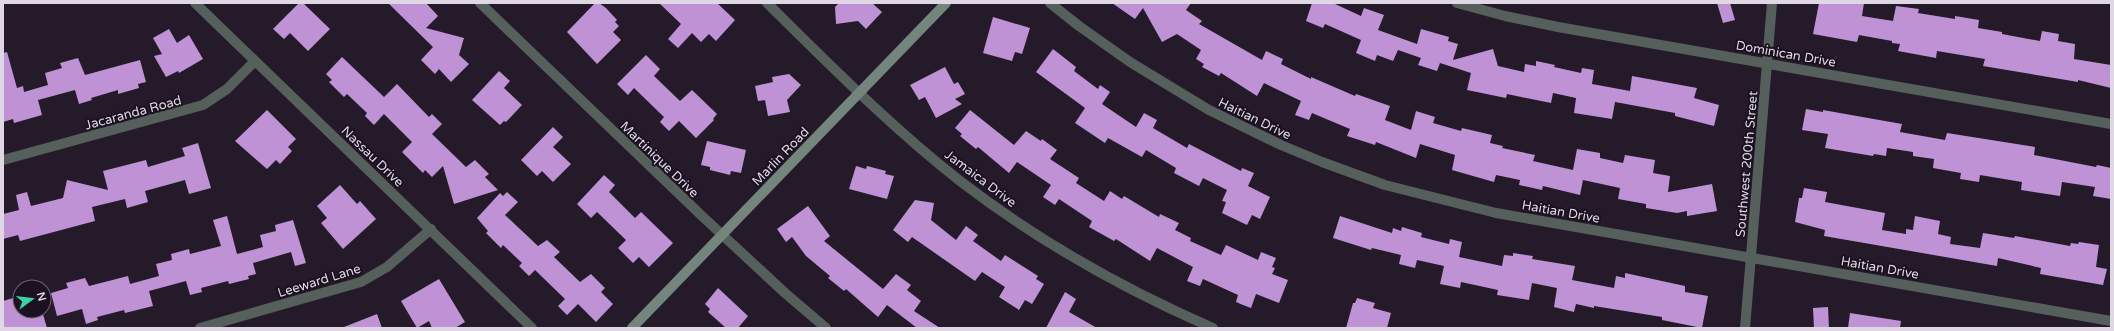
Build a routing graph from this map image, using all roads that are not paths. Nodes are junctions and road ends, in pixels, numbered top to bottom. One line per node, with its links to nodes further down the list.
1 (195, 3): 8 (street, Nassau Drive)
2 (480, 3): 14 (street, Martinique Drive)
3 (767, 3): 10 (street, Jamaica Drive)
4 (946, 3): 10 (street, Marlin Road)
5 (1050, 3): 15 (street, Haitian Drive)
6 (1457, 3): 9 (street, Dominican Drive)
7 (1772, 3): 9 (street, Southwest 200th Street)
8 (255, 61): 12 (street, Jacaranda Road); 13 (street, Nassau Drive)
9 (1767, 62): 11 (street, Dominican Drive); 15 (street, Southwest 200th Street)
10 (860, 93): 14 (street, Marlin Road); 21 (street, Jamaica Drive)
11 (2111, 124)
12 (3, 160)
13 (431, 229): 17 (street, Leeward Lane); 18 (street, Nassau Drive)
14 (722, 235): 19 (street, Marlin Road); 20 (street, Martinique Drive)
15 (1751, 257): 16 (street, Haitian Drive); 22 (street, Southwest 200th Street)
16 (2111, 321)
17 (200, 328)
18 (532, 328)
19 (632, 328)
20 (826, 328)
21 (1213, 328)
22 (1745, 328)

